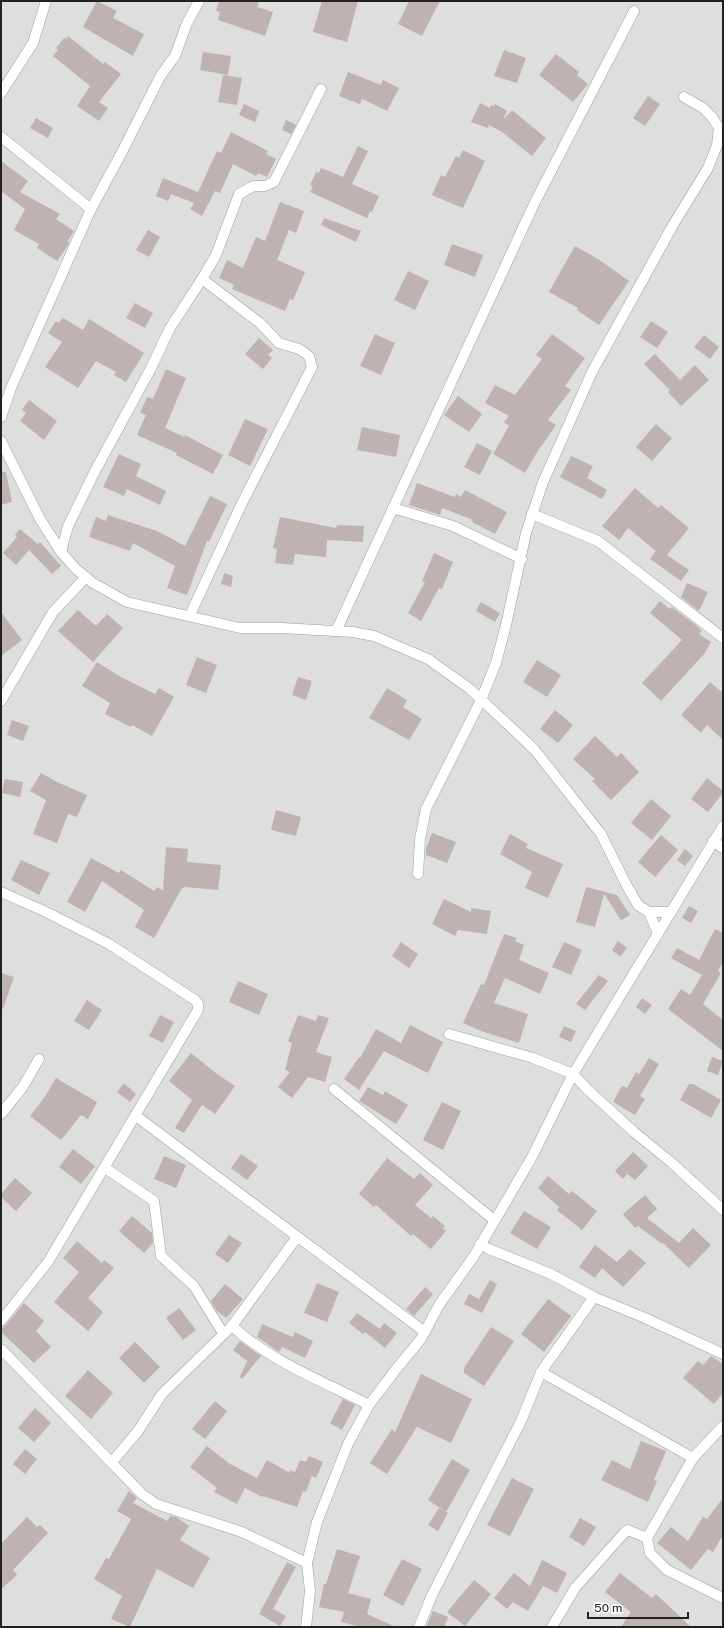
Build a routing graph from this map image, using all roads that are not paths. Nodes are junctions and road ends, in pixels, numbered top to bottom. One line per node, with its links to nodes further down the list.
1 (46, 1): 5 (street)
2 (199, 1): 9 (street)
3 (634, 11): 13 (street)
4 (321, 89): 10 (street)
5 (1, 93)
6 (684, 97): 8 (street)
7 (1, 137): 9 (street)
8 (720, 148): 14 (street)
9 (91, 209): 11 (street)
10 (202, 279): 15 (street); 18 (street)
11 (1, 417)
12 (1, 441): 15 (street)
13 (393, 508): 16 (street); 19 (street)
14 (532, 514): 16 (street); 20 (street)
15 (61, 552): 17 (street)
16 (522, 559): 21 (street)
17 (86, 577): 18 (street); 22 (street)
18 (190, 615): 19 (street)
19 (336, 631): 21 (street)
20 (723, 638)
21 (481, 700): 26 (street); 28 (street)
22 (1, 701)
23 (723, 826): 24 (street)
24 (713, 842): 25 (street); 29 (street)
25 (723, 848)
26 (418, 874)
27 (1, 892): 36 (street)
28 (649, 912): 29 (street); 30 (street)
29 (670, 912): 30 (street)
30 (658, 934): 33 (street)
31 (449, 1034): 33 (street)
32 (39, 1059): 35 (street)
33 (573, 1074): 38 (street); 39 (street)
34 (334, 1090): 39 (street)
35 (1, 1114)
36 (136, 1116): 37 (street); 40 (street)
37 (105, 1168): 43 (street); 44 (street)
38 (723, 1210)
39 (494, 1220): 41 (street)
40 (297, 1237): 44 (street); 45 (street)
41 (480, 1244): 42 (street); 45 (street)
42 (594, 1297): 47 (street); 48 (street)
43 (1, 1321)
44 (228, 1329): 49 (street); 52 (street)
45 (425, 1332): 49 (street)
46 (1, 1349): 52 (street)
47 (723, 1354)
48 (540, 1372): 51 (street); 57 (street)
49 (369, 1405): 54 (street)
50 (723, 1426): 51 (street)
51 (693, 1458): 53 (street)
52 (112, 1462): 54 (street)
53 (647, 1538): 55 (street); 58 (street)
54 (307, 1564): 56 (street)
55 (723, 1598)
56 (306, 1627)
57 (419, 1627)
58 (552, 1627)

